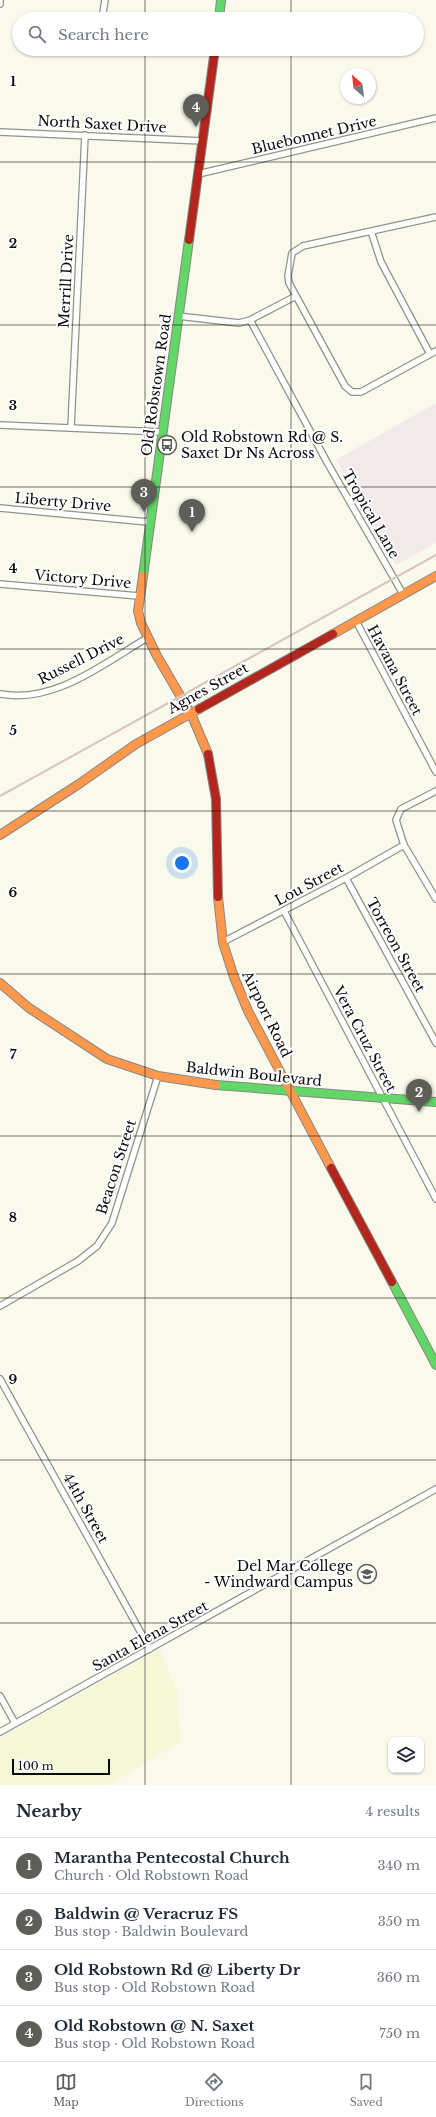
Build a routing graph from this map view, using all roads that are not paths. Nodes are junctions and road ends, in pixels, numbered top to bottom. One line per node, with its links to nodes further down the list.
1 (0, 0): 4 (street)
2 (105, 0): 5 (street)
3 (221, 0): 6 (street)
4 (0, 4)
5 (103, 12)
6 (220, 12)
7 (214, 56): 11 (street, Old Robstown Road)
8 (436, 118): 12 (street, Bluebonnet Drive)
9 (0, 132): 10 (street, North Saxet Drive)
10 (85, 135): 11 (street, North Saxet Drive); 21 (street, Merrill Drive)
11 (203, 141): 12 (street, Old Robstown Road)
12 (198, 174): 16 (street, Old Robstown Road)
13 (436, 217): 14 (street)
14 (371, 231): 15 (street); 19 (street)
15 (296, 296): 17 (street); 19 (street)
16 (178, 316): 17 (street); 22 (street, Old Robstown Road)
17 (250, 320): 27 (street, Tropical Lane)
18 (436, 351): 19 (street)
19 (430, 354)
20 (0, 425): 21 (street)
21 (71, 428): 22 (street)
22 (162, 432): 24 (street, Old Robstown Road)
23 (0, 508): 24 (street, Liberty Drive)
24 (148, 522): 28 (street, Old Robstown Road)
25 (436, 576): 27 (street, Agnes Street)
26 (0, 584): 28 (street, Victory Drive)
27 (403, 594): 29 (street, Agnes Street)
28 (140, 596): 30 (street, Old Robstown Road)
29 (356, 621): 32 (street, Agnes Street); 33 (street, Havana Street)
30 (147, 638): 31 (street, Russell Drive); 32 (street, Old Robstown Road)
31 (0, 694)
32 (189, 713): 35 (street, Agnes Street); 40 (street, Airport Road)
33 (436, 772)
34 (436, 791): 36 (street)
35 (0, 835)
36 (404, 845): 37 (street, Lou Street); 38 (street)
37 (346, 878): 39 (street, Lou Street); 42 (street, Torreon Street)
38 (436, 899)
39 (284, 911): 40 (street, Lou Street); 45 (street, Vera Cruz Street)
40 (223, 942): 44 (street, Airport Road)
41 (0, 983): 43 (street, Baldwin Boulevard)
42 (436, 1043)
43 (158, 1076): 44 (street, Baldwin Boulevard); 48 (street, Beacon Street)
44 (291, 1091): 45 (street, Baldwin Boulevard); 49 (street, Airport Road)
45 (382, 1098): 46 (street, Baldwin Boulevard); 47 (street, Vera Cruz Street)
46 (436, 1102)
47 (436, 1199)
48 (0, 1306)
49 (436, 1365)
50 (0, 1379): 52 (street, 44th Street)
51 (436, 1489): 52 (street, Santa Elena Street)
52 (150, 1649): 54 (street, Santa Elena Street)
53 (0, 1696): 54 (street)
54 (15, 1723): 55 (street, Santa Elena Street)
55 (0, 1732)

